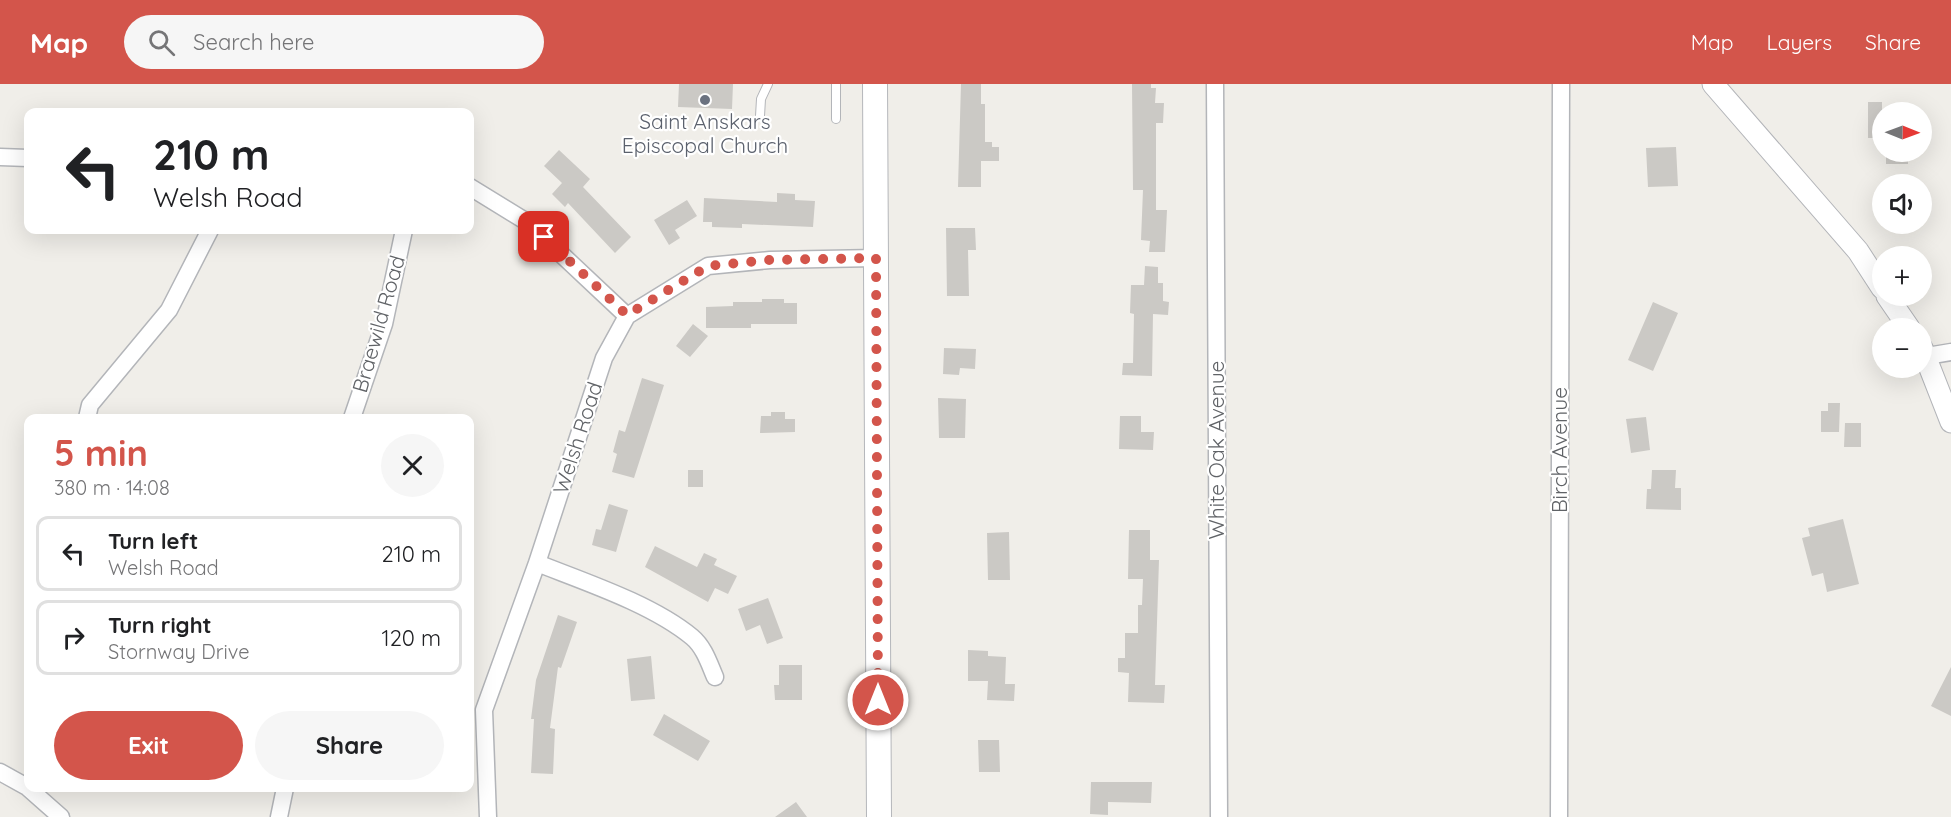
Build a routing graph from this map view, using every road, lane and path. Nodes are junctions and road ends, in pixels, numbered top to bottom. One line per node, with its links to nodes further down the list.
1 (768, 84): 7 (lane)
2 (836, 84): 8 (lane)
3 (875, 84): 14 (main road)
4 (1215, 84): 33 (street, White Oak Avenue)
5 (1561, 84): 34 (street, Birch Avenue)
6 (1713, 84): 15 (street)
7 (760, 116)
8 (836, 119)
9 (0, 158): 10 (street)
10 (24, 158)
11 (474, 189): 16 (street)
12 (208, 234): 20 (street)
13 (403, 234): 21 (street, Braewild Road)
14 (876, 258): 16 (street); 32 (main road)
15 (1872, 273)
16 (627, 315): 23 (street, Welsh Road)
17 (1932, 352): 18 (street)
18 (1951, 352)
19 (1932, 373): 22 (street)
20 (88, 414)
21 (353, 414)
22 (1951, 423)
23 (537, 563): 24 (street); 31 (street, Welsh Road)
24 (715, 677)
25 (0, 772): 26 (street)
26 (24, 784)
27 (34, 792): 29 (street)
28 (284, 792): 30 (street)
29 (61, 817)
30 (279, 817)
31 (488, 817)
32 (879, 817)
33 (1220, 817)
34 (1559, 817)

